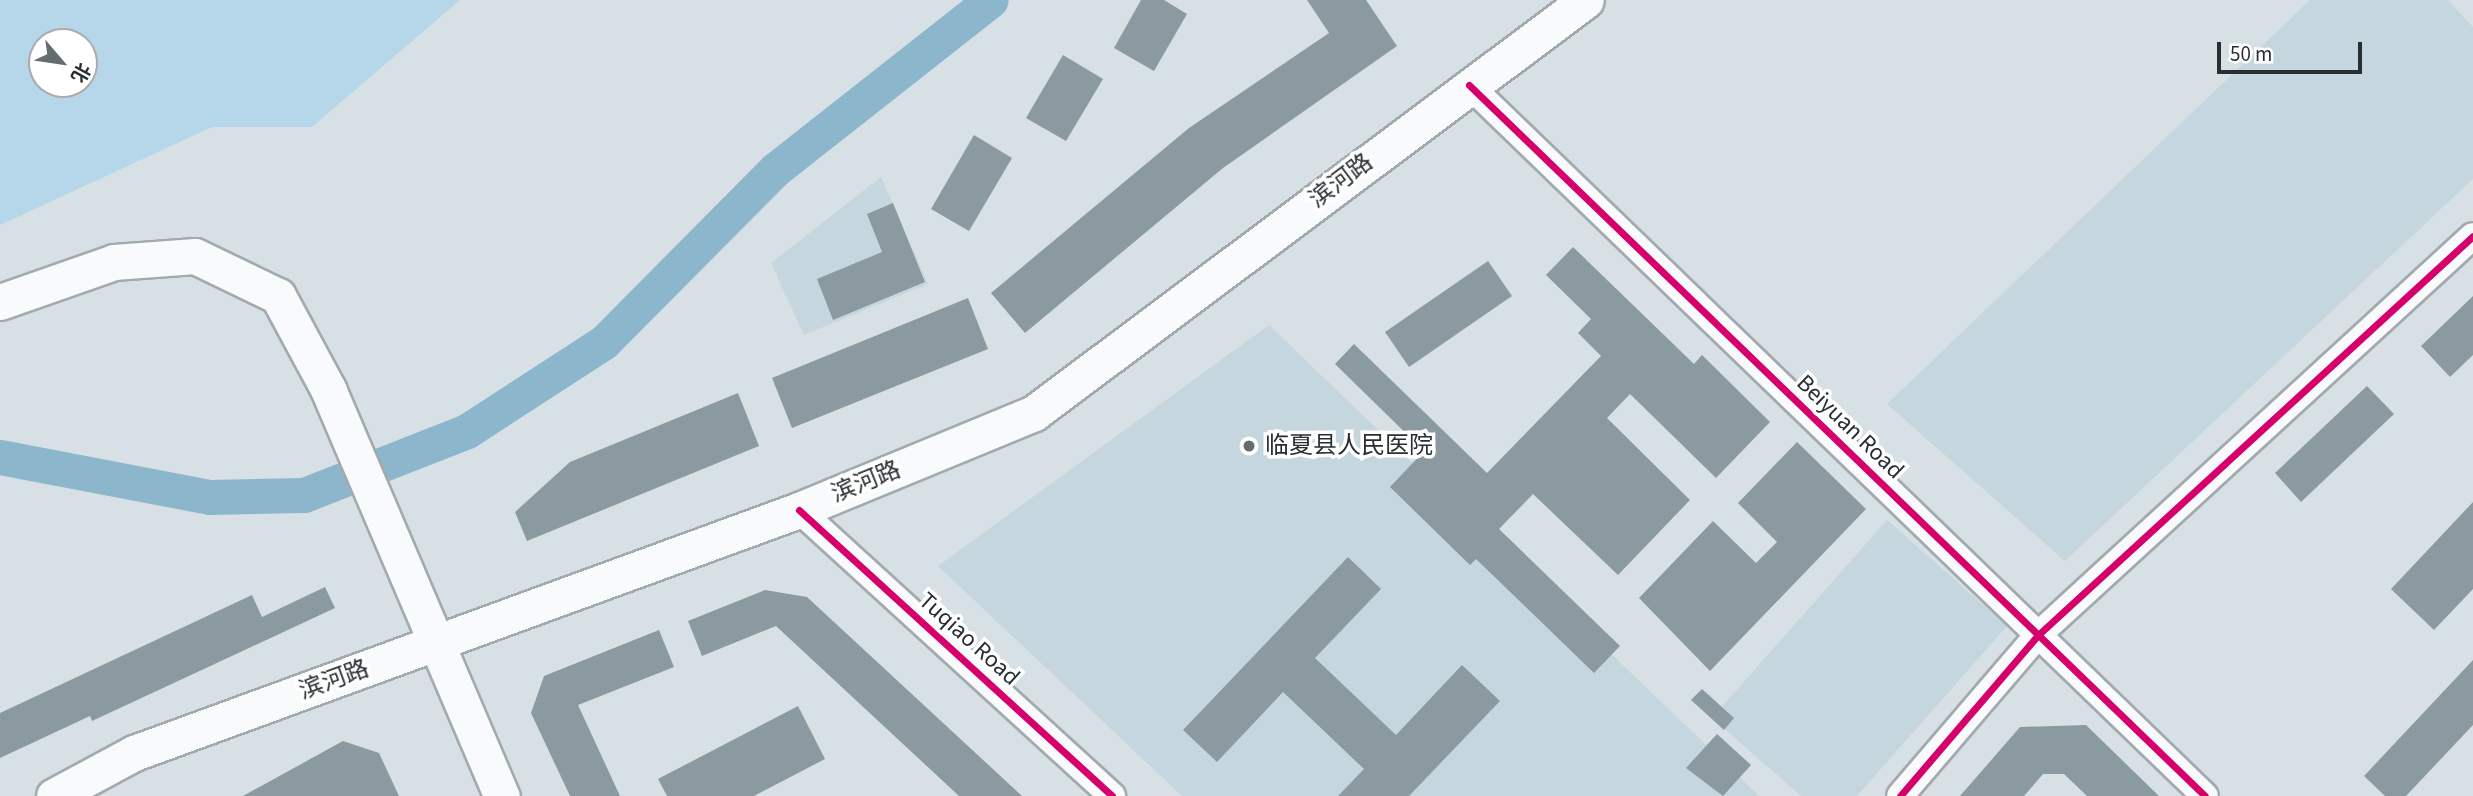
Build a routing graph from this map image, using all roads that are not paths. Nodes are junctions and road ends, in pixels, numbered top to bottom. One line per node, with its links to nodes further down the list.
1 (1586, 0): 2 (main road, 滨河路)
2 (1469, 85): 5 (main road, 滨河路); 6 (street, Beiyuan Road)
3 (2473, 236): 6 (street)
4 (0, 302): 7 (main road)
5 (799, 510): 7 (main road, 滨河路); 10 (street, Tuqiao Road)
6 (2038, 635): 11 (street); 12 (street, Beiyuan Road)
7 (435, 643): 8 (main road, 滨河路); 9 (main road)
8 (54, 796)
9 (502, 796)
10 (1112, 796)
11 (1900, 796)
12 (2204, 796)

